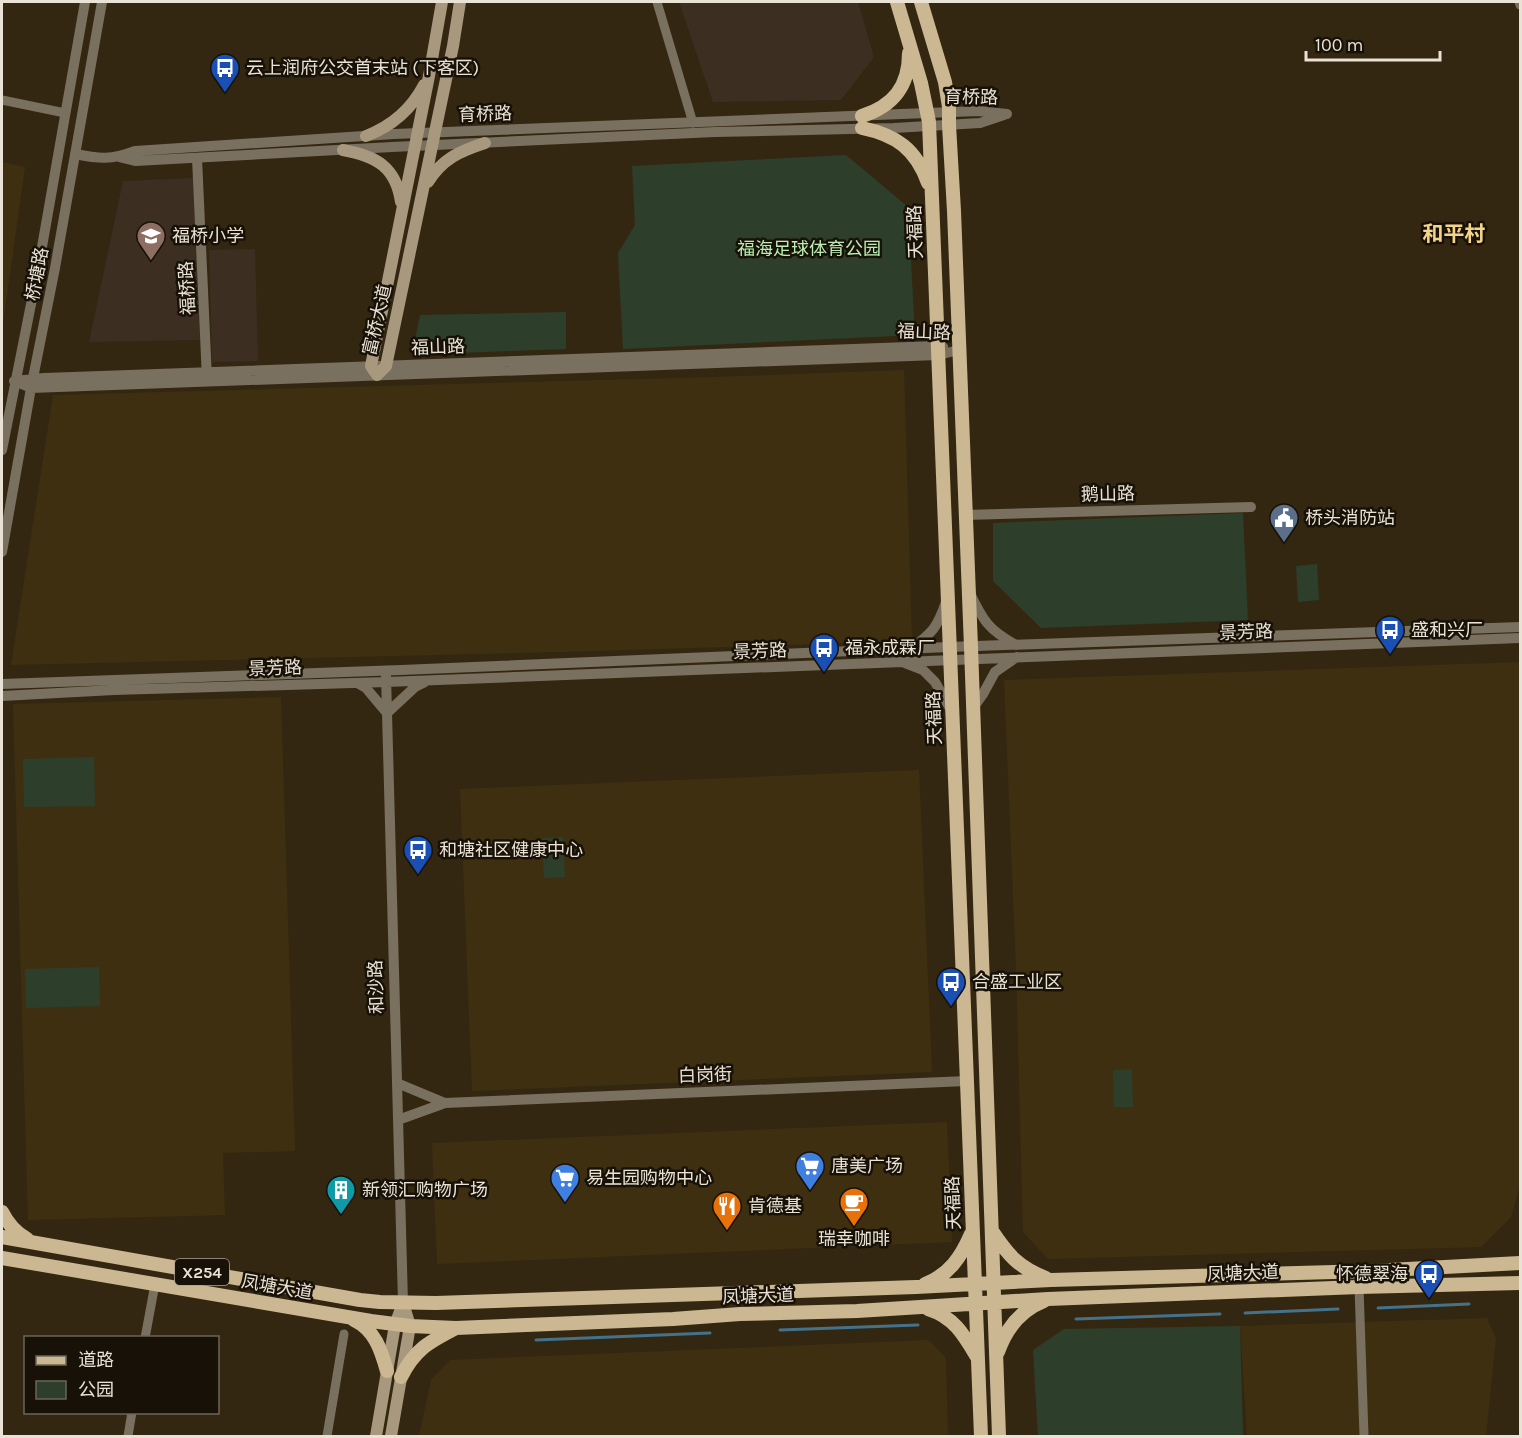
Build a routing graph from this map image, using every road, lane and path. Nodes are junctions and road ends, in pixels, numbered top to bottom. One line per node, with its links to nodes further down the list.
1 (85, 2): 13 (street, 桥塘路)
2 (102, 2): 23 (street, 桥塘路)
3 (442, 2): 8 (main road, 富桥大道)
4 (460, 2): 9 (main road, 富桥大道)
5 (657, 2): 17 (street)
6 (897, 2): 10 (main road, 天福路)
7 (921, 2): 14 (main road, 天福路)
8 (439, 25): 9 (street); 11 (main road, 富桥大道)
9 (457, 28): 20 (main road, 富桥大道)
10 (908, 39): 15 (main road, 天福路); 16 (main road)
11 (429, 76): 18 (main road); 19 (main road, 富桥大道)
12 (2, 100): 13 (street)
13 (65, 113): 34 (street, 桥塘路)
14 (949, 118): 15 (street, 育桥路); 29 (main road, 天福路)
15 (928, 119): 16 (street, 育桥路); 27 (main road, 天福路)
16 (862, 122): 17 (street, 育桥路); 21 (street, 育桥路); 27 (main road)
17 (693, 123): 20 (street, 育桥路)
18 (366, 136): 19 (street, 育桥路); 24 (street, 育桥路)
19 (417, 139): 20 (street, 育桥路); 22 (street, 育桥路); 28 (main road, 富桥大道)
20 (434, 139): 21 (street, 育桥路); 26 (main road, 富桥大道)
21 (485, 142): 26 (main road)
22 (343, 150): 25 (street, 育桥路); 28 (main road)
23 (75, 154): 24 (street, 育桥路); 35 (street, 桥塘路)
24 (119, 157): 25 (street, 育桥路)
25 (197, 158): 33 (street, 福桥路)
26 (423, 191): 31 (main road, 富桥大道)
27 (932, 201): 30 (main road, 天福路)
28 (401, 217): 32 (main road, 富桥大道)
29 (959, 350): 30 (street, 福山路); 38 (main road, 天福路)
30 (937, 351): 31 (street, 福山路); 32 (street, 福山路); 41 (main road, 天福路)
31 (386, 366): 32 (main road, 富桥大道)
32 (374, 371): 33 (street, 福山路)
33 (207, 377): 35 (street, 福山路)
34 (14, 381): 35 (street, 福山路); 36 (street, 桥塘路)
35 (32, 383): 39 (street, 桥塘路)
36 (2, 450)
37 (1251, 507): 38 (street, 鹅山路)
38 (965, 514): 40 (main road, 天福路)
39 (2, 552)
40 (968, 589): 45 (street); 46 (main road, 天福路)
41 (947, 598): 44 (street); 47 (main road, 天福路)
42 (1521, 627): 45 (street, 景芳路)
43 (1521, 638): 45 (street, 景芳路)
44 (911, 649): 47 (street, 景芳路); 49 (street, 景芳路)
45 (1017, 651): 46 (street, 景芳路); 54 (street)
46 (971, 652): 47 (street, 景芳路); 54 (main road, 天福路)
47 (949, 653): 48 (street, 景芳路); 55 (main road, 天福路)
48 (902, 661): 50 (street, 景芳路); 55 (street)
49 (386, 676): 50 (street, 景芳路); 51 (street, 景芳路); 52 (street, 景芳路); 56 (street, 和沙路)
50 (428, 680): 56 (street)
51 (357, 682): 53 (street, 景芳路); 56 (street)
52 (2, 684)
53 (2, 696)
54 (973, 708): 63 (main road, 天福路)
55 (951, 710): 57 (main road, 天福路)
56 (387, 713): 58 (street, 和沙路)
57 (967, 1081): 59 (street, 白岗街); 62 (main road, 天福路)
58 (397, 1083): 59 (street); 60 (street, 和沙路)
59 (444, 1103): 60 (street)
60 (398, 1120): 77 (street, 和沙路)
61 (2, 1212): 65 (main road)
62 (973, 1229): 72 (main road, 天福路); 73 (main road)
63 (991, 1229): 68 (main road); 69 (main road, 天福路)
64 (2, 1237): 65 (main road, 凤塘大道 / X254)
65 (35, 1243): 77 (main road, 凤塘大道 / X254)
66 (2, 1258): 71 (main road, 凤塘大道 / X254)
67 (1521, 1263): 68 (main road, 凤塘大道)
68 (1051, 1280): 69 (main road, 凤塘大道)
69 (993, 1283): 72 (main road, 凤塘大道); 76 (main road, 天福路)
70 (1521, 1283): 74 (main road, 凤塘大道)
71 (155, 1284): 80 (main road, 凤塘大道 / X254); 85 (street)
72 (975, 1284): 73 (main road, 凤塘大道); 78 (main road, 天福路)
73 (916, 1287): 77 (main road, 凤塘大道)
74 (1359, 1287): 75 (main road, 凤塘大道); 97 (street)
75 (1048, 1299): 76 (main road, 凤塘大道); 86 (main road)
76 (994, 1302): 78 (main road, 凤塘大道); 86 (main road, 天福路)
77 (404, 1303): 81 (main road, 和沙路 / X254); 82 (main road, 和沙路)
78 (975, 1303): 79 (main road, 凤塘大道); 87 (main road, 天福路)
79 (911, 1307): 83 (main road, 凤塘大道); 87 (main road)
80 (346, 1317): 81 (main road, 凤塘大道 / X254); 88 (main road, X254)
81 (395, 1324): 82 (main road, 凤塘大道 / X254); 88 (main road, 和沙路 / X254)
82 (410, 1326): 83 (main road, 凤塘大道); 89 (main road, 和沙路)
83 (456, 1328): 89 (main road)
84 (345, 1334): 92 (street)
85 (146, 1336)
86 (996, 1356): 96 (main road, 天福路)
87 (978, 1359): 95 (main road, 天福路)
88 (387, 1371): 93 (main road, 和沙路 / X254)
89 (401, 1377): 94 (main road, 和沙路)
90 (132, 1414): 91 (street)
91 (128, 1437)
92 (327, 1437)
93 (376, 1437)
94 (391, 1437)
95 (981, 1437)
96 (999, 1437)
97 (1364, 1437)

